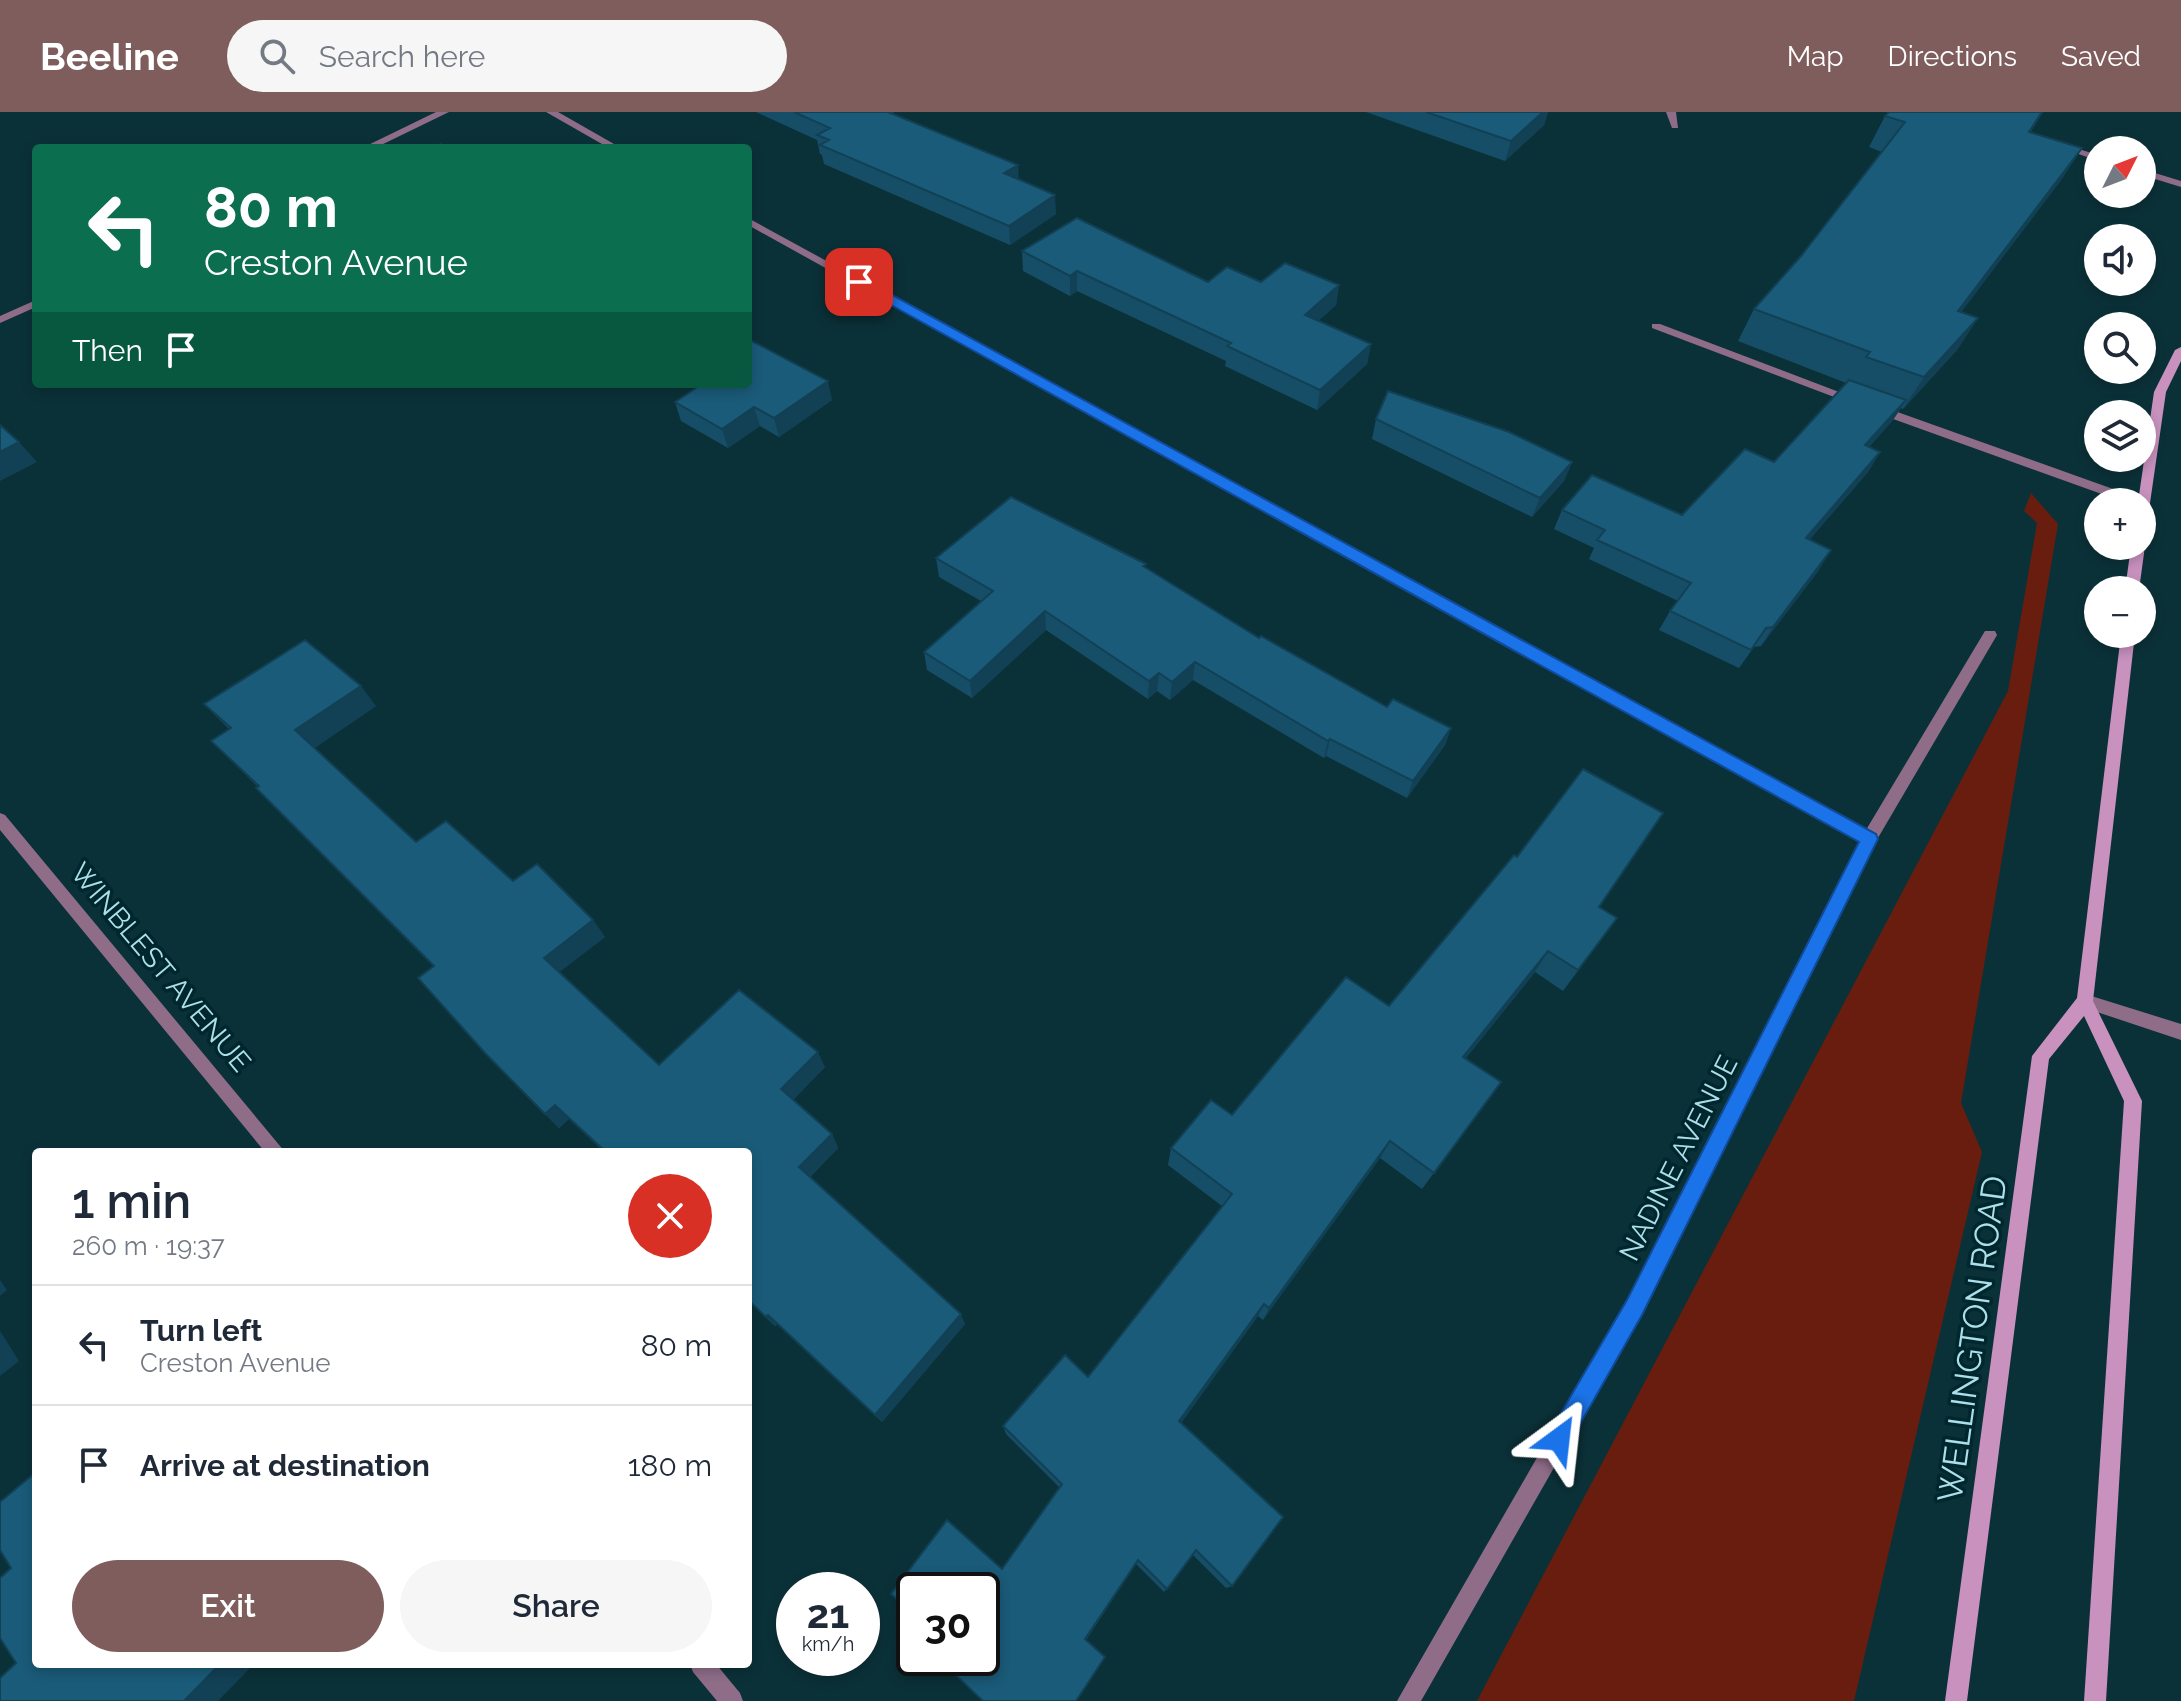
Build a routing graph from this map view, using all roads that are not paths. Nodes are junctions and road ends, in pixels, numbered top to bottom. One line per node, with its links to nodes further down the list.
1 (444, 112): 5 (street)
2 (551, 112): 6 (street)
3 (1671, 112): 4 (street)
4 (1675, 126)
5 (376, 144)
6 (609, 144)
7 (2057, 144): 8 (street)
8 (2084, 153)
9 (2156, 176): 10 (street)
10 (2181, 184)
11 (752, 223): 21 (street)
12 (32, 305): 13 (street)
13 (0, 320)
14 (1656, 326): 16 (street)
15 (2181, 350): 17 (main road)
16 (2090, 488)
17 (2144, 488)
18 (1990, 635): 21 (street, NADINE AVENUE)
19 (2126, 648): 22 (main road)
20 (0, 819): 24 (street, WINBLEST AVENUE)
21 (1869, 839): 27 (street, NADINE AVENUE)
22 (2085, 1001): 23 (street); 28 (main road, WELLINGTON ROAD); 29 (main road)
23 (2181, 1032)
24 (273, 1148)
25 (704, 1668): 26 (street)
26 (732, 1701)
27 (1408, 1701)
28 (1956, 1701)
29 (2095, 1701)

